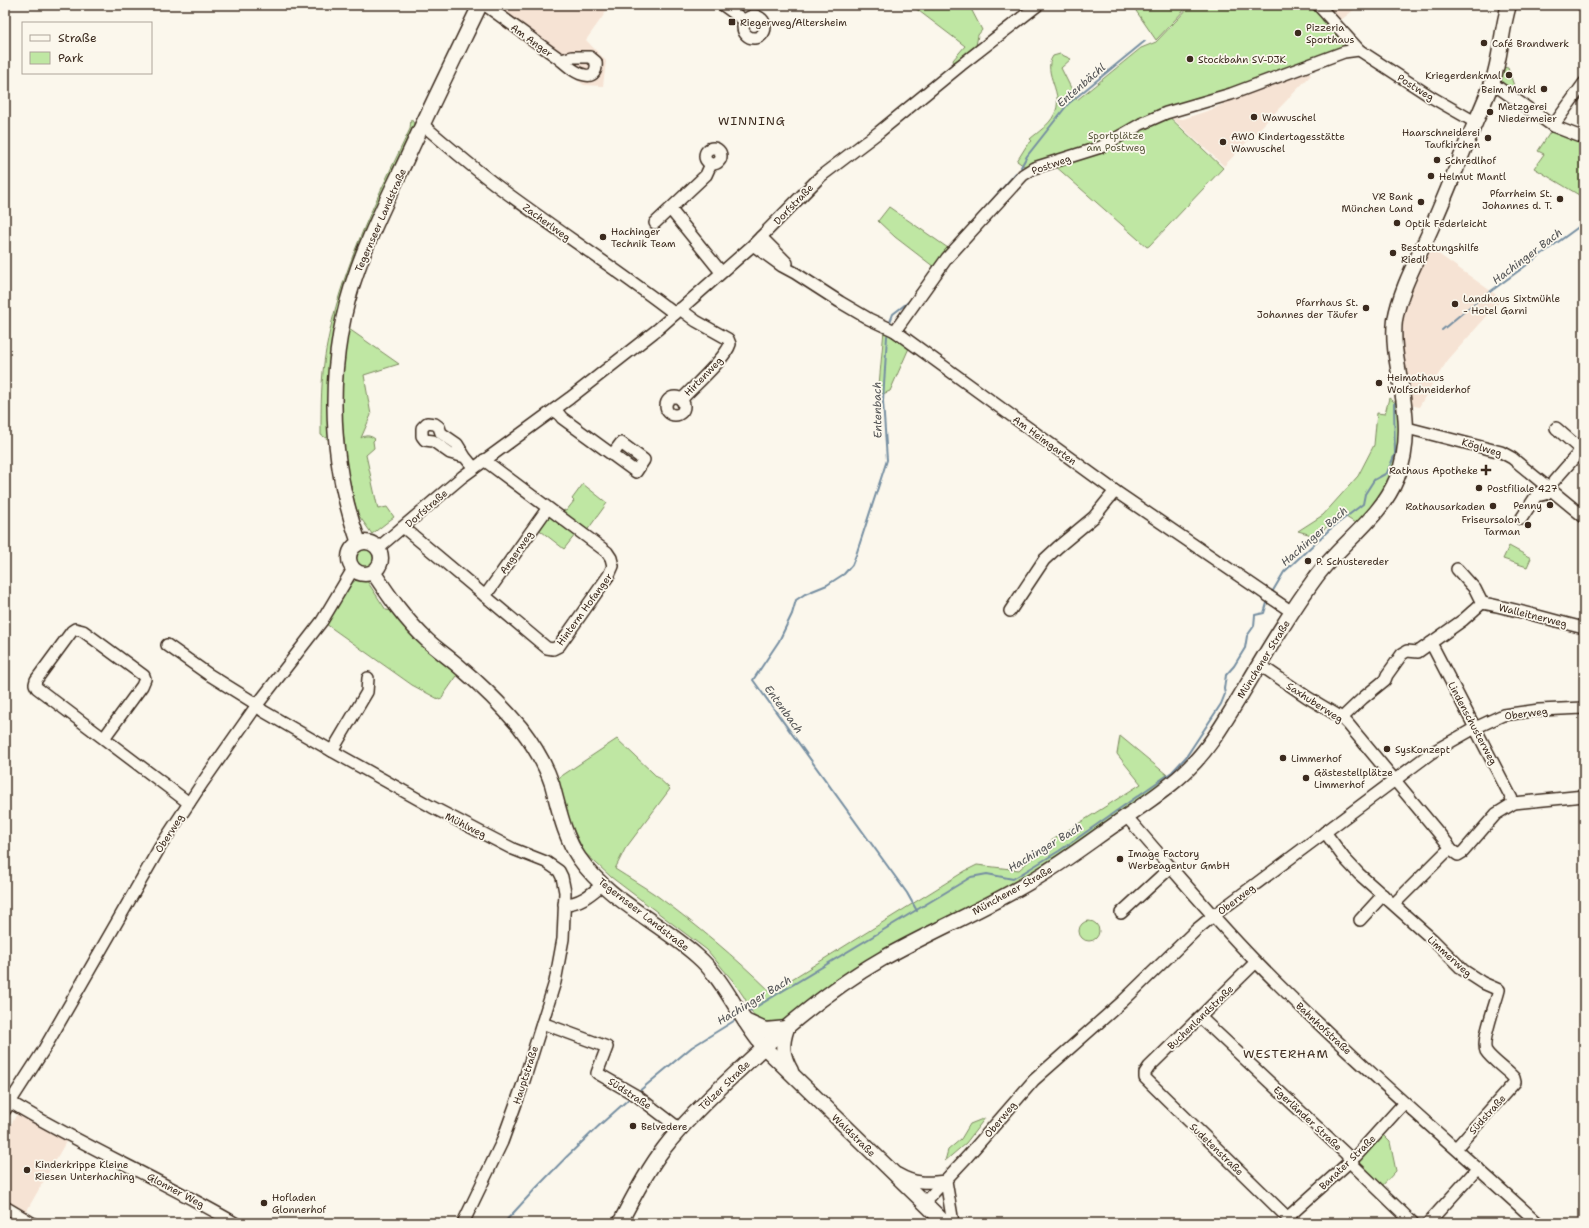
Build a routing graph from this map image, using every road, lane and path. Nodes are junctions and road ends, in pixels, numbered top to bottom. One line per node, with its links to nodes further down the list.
1 (480, 5): 13 (main road, Tegernseer Landstraße)
2 (485, 5): 9 (street, Am Anger)
3 (723, 5): 7 (street)
4 (1038, 5): 19 (street, Dorfstraße)
5 (1318, 5): 8 (street, Postweg)
6 (1509, 5): 10 (main road)
7 (745, 21)
8 (1359, 50): 12 (street, Postweg); 24 (street, Postweg)
9 (561, 60)
10 (1492, 83): 12 (main road, Münchener Straße); 14 (street)
11 (1584, 83): 14 (street)
12 (1476, 122): 27 (main road, Münchener Straße)
13 (422, 125): 23 (street, Zacherlweg); 41 (main road, Tegernseer Landstraße)
14 (1553, 126): 15 (street)
15 (1584, 138)
16 (711, 164): 17 (street)
17 (671, 210): 18 (street); 21 (street)
18 (655, 223)
19 (761, 237): 20 (street, Dorfstraße); 22 (street, Am Heimgarten)
20 (753, 245): 21 (street, Dorfstraße); 22 (street, Am Heimgarten)
21 (721, 272): 23 (street, Dorfstraße)
22 (795, 273): 24 (street, Am Heimgarten)
23 (677, 311): 25 (street, Hirtenweg); 26 (street, Dorfstraße)
24 (895, 331): 35 (street, Am Heimgarten)
25 (681, 400)
26 (555, 409): 30 (street); 32 (street, Dorfstraße)
27 (1406, 428): 38 (street, Köglweg); 49 (main road, Münchener Straße)
28 (1556, 428): 29 (street)
29 (1579, 445): 34 (street)
30 (612, 455)
31 (465, 457): 33 (street)
32 (484, 460): 33 (street, Dorfstraße); 37 (street, Hinterm Hofanger)
33 (474, 468): 40 (street, Dorfstraße)
34 (1554, 481)
35 (1115, 492): 48 (street); 49 (street, Am Heimgarten)
36 (1546, 494): 39 (street)
37 (547, 509): 46 (street, Angerweg); 46 (street, Hinterm Hofanger)
38 (1584, 517)
39 (1521, 520)
40 (403, 527): 42 (street, Dorfstraße); 46 (street, Hinterm Hofanger)
41 (359, 543): 42 (main road); 43 (main road)
42 (378, 548): 45 (main road)
43 (353, 569): 45 (main road); 55 (street, Oberweg)
44 (1457, 569): 47 (street)
45 (373, 572): 69 (main road, Tegernseer Landstraße)
46 (485, 596)
47 (1482, 603): 50 (street, Walleitnerweg); 51 (street)
48 (1010, 611)
49 (1292, 612): 65 (main road, Münchener Straße)
50 (1584, 628)
51 (1431, 643): 57 (street); 58 (street, Lindenschusterweg)
52 (167, 645): 55 (street, Mühlweg)
53 (1266, 669): 57 (street, Saxhuberweg)
54 (368, 678): 60 (street)
55 (257, 705): 60 (street, Mühlweg); 63 (street, Oberweg)
56 (1584, 708): 58 (street, Oberweg)
57 (1342, 718): 61 (street, Saxhuberweg)
58 (1474, 728): 61 (street, Oberweg); 64 (street, Lindenschusterweg)
59 (104, 738): 59 (street); 63 (street)
60 (332, 751): 71 (street, Mühlweg)
61 (1394, 781): 66 (street, Oberweg); 67 (street, Saxhuberweg)
62 (1584, 796): 64 (street)
63 (189, 803): 88 (street, Oberweg)
64 (1514, 803): 67 (street)
65 (1126, 816): 68 (street, Bahnhofstraße); 81 (main road, Münchener Straße)
66 (1325, 832): 70 (street, Limmerweg); 74 (street, Oberweg)
67 (1451, 850): 72 (street)
68 (1171, 867): 73 (street); 74 (street, Bahnhofstraße)
69 (603, 884): 71 (street); 78 (main road, Tegernseer Landstraße)
70 (1383, 895): 72 (street, Limmerweg); 76 (street)
71 (564, 904): 75 (street, Mühlweg)
72 (1394, 904): 86 (street, Limmerweg)
73 (1121, 913)
74 (1213, 916): 77 (street, Bahnhofstraße); 94 (street, Oberweg)
75 (563, 919): 80 (street, Hauptstraße)
76 (1360, 920)
77 (1256, 962): 79 (street, Buchenlandstraße); 87 (street, Bahnhofstraße)
78 (739, 1014): 81 (main road); 82 (main road, Tegernseer Landstraße)
79 (1200, 1016): 84 (street, Buchenlandstraße); 91 (street, Egerländer Straße)
80 (542, 1022): 89 (street, Südstraße); 100 (street, Hauptstraße)
81 (787, 1028): 82 (main road, Münchener Straße); 85 (main road)
82 (764, 1047): 83 (main road, Tölzer Straße); 85 (main road, Waldstraße)
83 (748, 1061): 85 (main road); 89 (main road, Tölzer Straße)
84 (1145, 1073): 97 (street, Sudetenstraße)
85 (794, 1077): 93 (main road, Waldstraße)
86 (1514, 1078): 90 (street, Südstraße)
87 (1404, 1103): 90 (street, Bahnhofstraße); 91 (street, Banater Straße)
88 (8, 1106): 99 (street, Glonner Weg)
89 (680, 1129): 101 (main road, Tölzer Straße)
90 (1456, 1148): 92 (street, Bahnhofstraße)
91 (1351, 1161): 97 (street, Banater Straße); 104 (street, Egerländer Straße)
92 (1478, 1168): 105 (street); 106 (street, Bahnhofstraße)
93 (889, 1169): 94 (street); 95 (main road, Waldstraße)
94 (946, 1181): 95 (street, Oberweg); 103 (street)
95 (924, 1203): 102 (main road, Waldstraße)
96 (5, 1207): 98 (street)
97 (1290, 1220)
98 (32, 1223)
99 (234, 1223)
100 (463, 1223)
101 (620, 1223)
102 (945, 1223)
103 (953, 1223)
104 (1413, 1223)
105 (1428, 1223)
106 (1538, 1223)

